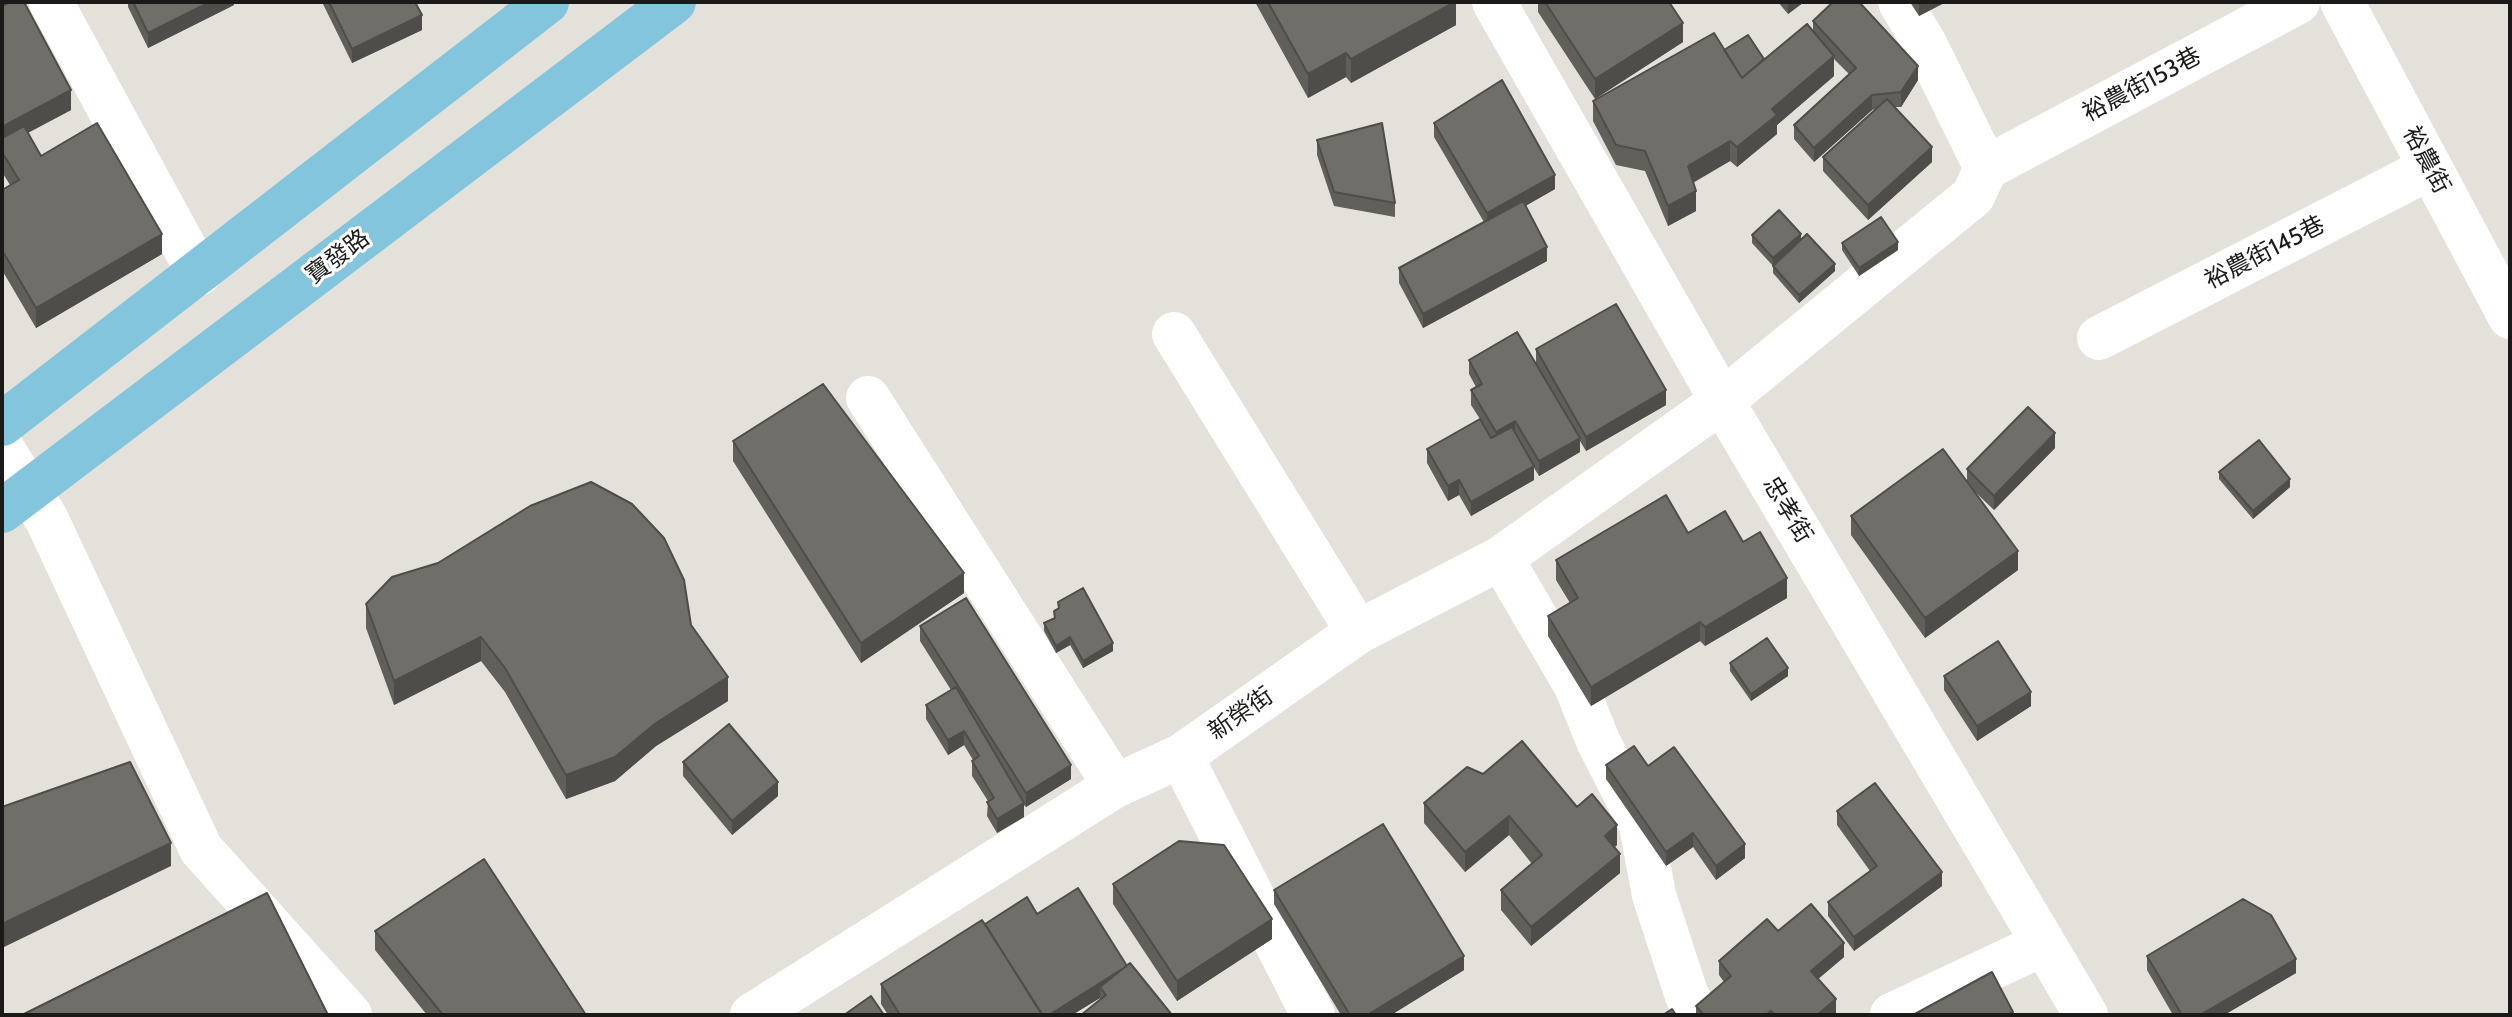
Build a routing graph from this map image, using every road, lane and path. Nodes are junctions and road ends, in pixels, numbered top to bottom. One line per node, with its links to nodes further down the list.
1 (51, 2): 10 (street)
2 (547, 2): 10 (main road)
3 (674, 2): 18 (main road, 寶發路)
4 (1494, 2): 15 (street, 忠孝街)
5 (1900, 2): 8 (street)
6 (2298, 2): 8 (street, 裕農街153巷)
7 (2342, 2): 9 (street, 裕農街)
8 (1986, 168): 15 (street, 新榮街)
9 (2430, 168): 11 (street, 裕農街); 13 (street, 裕農街145巷)
10 (199, 274): 16 (main road)
11 (2510, 317)
12 (1174, 334): 20 (street)
13 (2099, 338)
14 (868, 398): 22 (street)
15 (1722, 401): 19 (street, 新榮街); 25 (street, 忠孝街)
16 (2, 424)
17 (2, 448): 18 (street)
18 (16, 501): 23 (street)
19 (1501, 558): 20 (street, 新榮街); 29 (street)
20 (1358, 632): 21 (street, 新榮街)
21 (1181, 756): 22 (street, 新榮街); 28 (street)
22 (1115, 786): 27 (street, 新榮街)
23 (259, 914): 24 (street); 26 (street)
24 (218, 932)
25 (2043, 944): 30 (street); 31 (street, 忠孝街)
26 (350, 1015)
27 (752, 1015)
28 (1313, 1015)
29 (1698, 1015)
30 (1892, 1015)
31 (2086, 1015)

